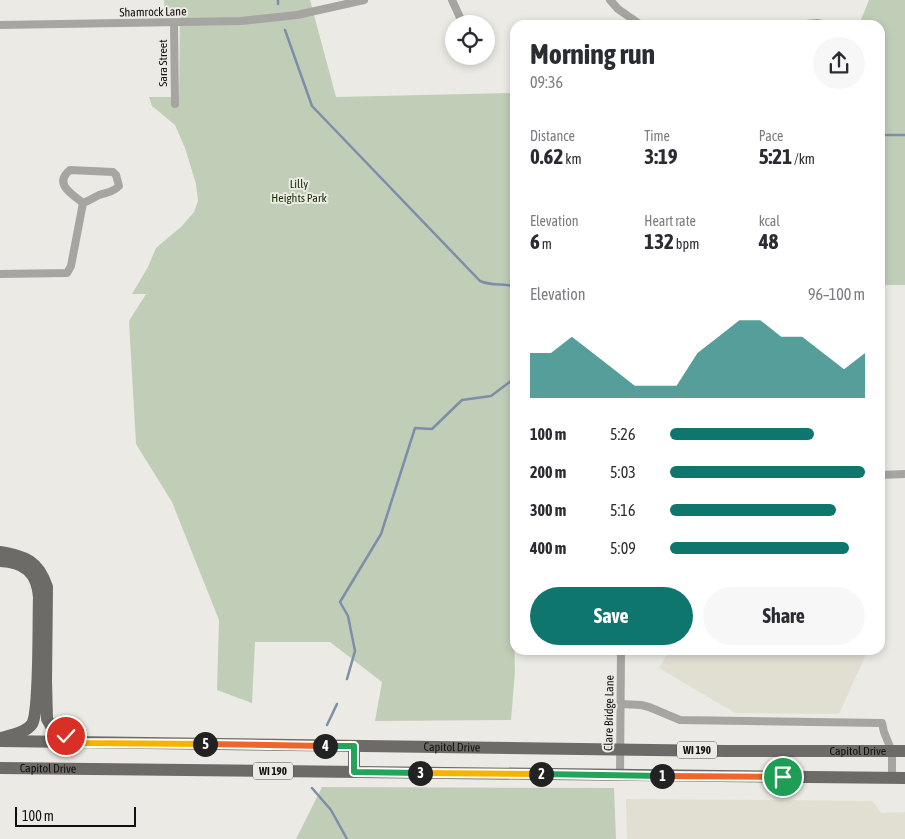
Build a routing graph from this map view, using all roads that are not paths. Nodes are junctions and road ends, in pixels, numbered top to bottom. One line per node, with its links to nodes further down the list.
1 (364, 0): 6 (street, Shamrock Lane)
2 (452, 0): 4 (street)
3 (610, 0): 5 (street)
4 (458, 15)
5 (634, 20)
6 (174, 23): 7 (street, Shamrock Lane); 8 (street, Sara Street)
7 (0, 25)
8 (175, 104)
9 (83, 203): 9 (street); 10 (street)
10 (0, 274)
11 (905, 474): 12 (street)
12 (885, 475)
13 (0, 552): 18 (main road)
14 (0, 561): 17 (main road)
15 (621, 655): 16 (street, Clare Bridge Lane)
16 (621, 704): 20 (street, Clare Bridge Lane); 21 (street)
17 (0, 740): 18 (main road, Capitol Drive / WI 190)
18 (83, 743): 19 (main road, Capitol Drive / WI 190)
19 (354, 746): 20 (main road, Capitol Drive / WI 190); 24 (main road)
20 (620, 749): 21 (main road, Capitol Drive / WI 190); 25 (street, Clare Bridge Lane)
21 (892, 752): 22 (main road, Capitol Drive / WI 190); 26 (street)
22 (905, 752)
23 (0, 768): 24 (main road, Capitol Drive / WI 190)
24 (354, 772): 25 (main road, Capitol Drive / WI 190)
25 (620, 775): 26 (main road, Capitol Drive / WI 190)
26 (892, 778): 27 (main road, Capitol Drive / WI 190)
27 (905, 778)

